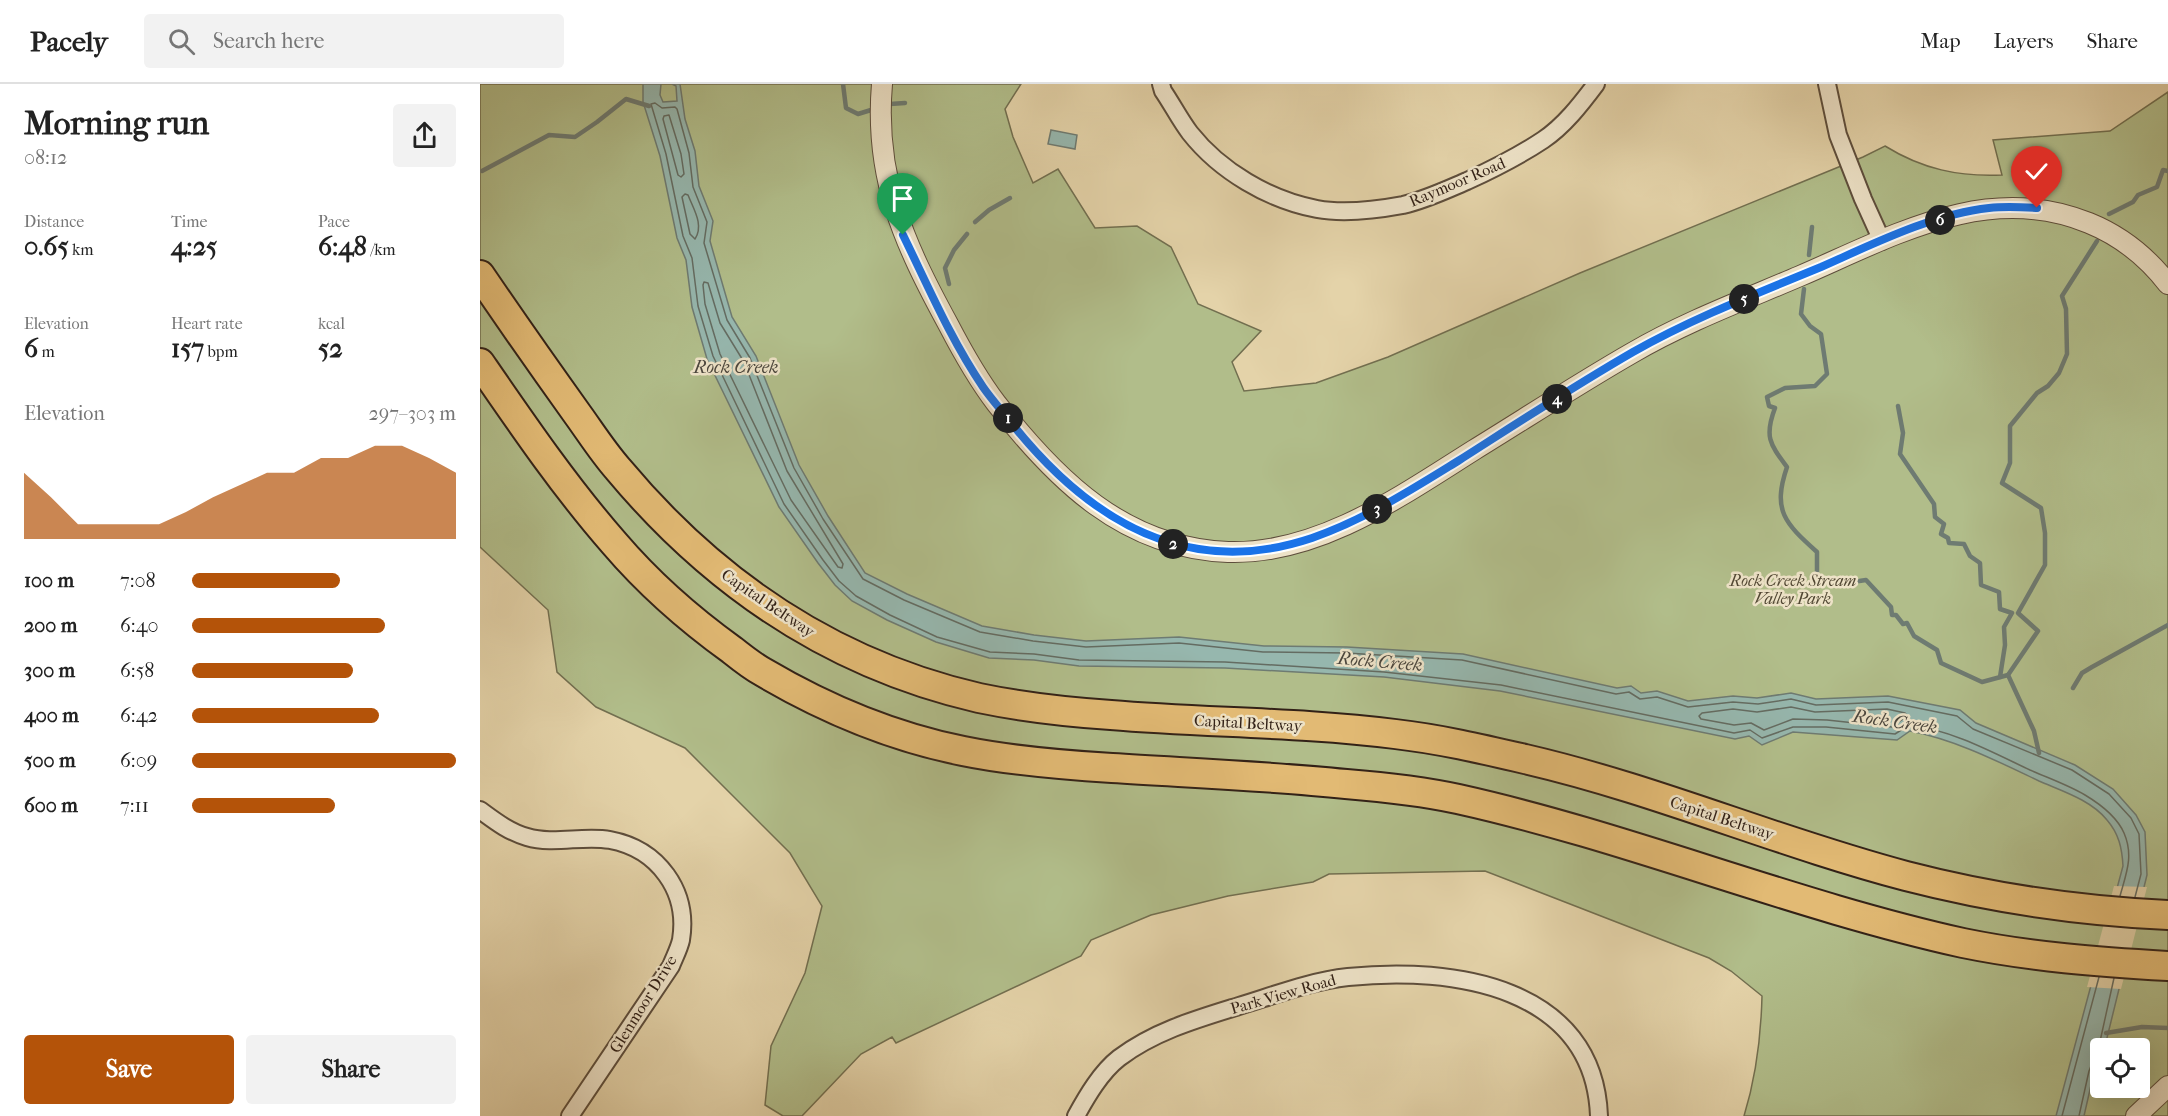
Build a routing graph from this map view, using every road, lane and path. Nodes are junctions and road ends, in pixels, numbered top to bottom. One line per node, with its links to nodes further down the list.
1 (882, 84): 5 (street)
2 (1161, 84): 3 (street, Raymoor Road)
3 (1596, 84)
4 (1827, 84): 5 (street)
5 (1882, 241): 8 (street)
6 (480, 257): 10 (highway)
7 (480, 275): 10 (highway, Capital Beltway)
8 (2168, 284)
9 (480, 363): 13 (highway)
10 (543, 367): 12 (highway, Capital Beltway)
11 (480, 810): 15 (street, Glenmoor Drive)
12 (2168, 915)
13 (2168, 966)
14 (2168, 1086): 18 (street)
15 (570, 1116)
16 (1076, 1116): 17 (street, Park View Road)
17 (1599, 1116)
18 (2136, 1116)

